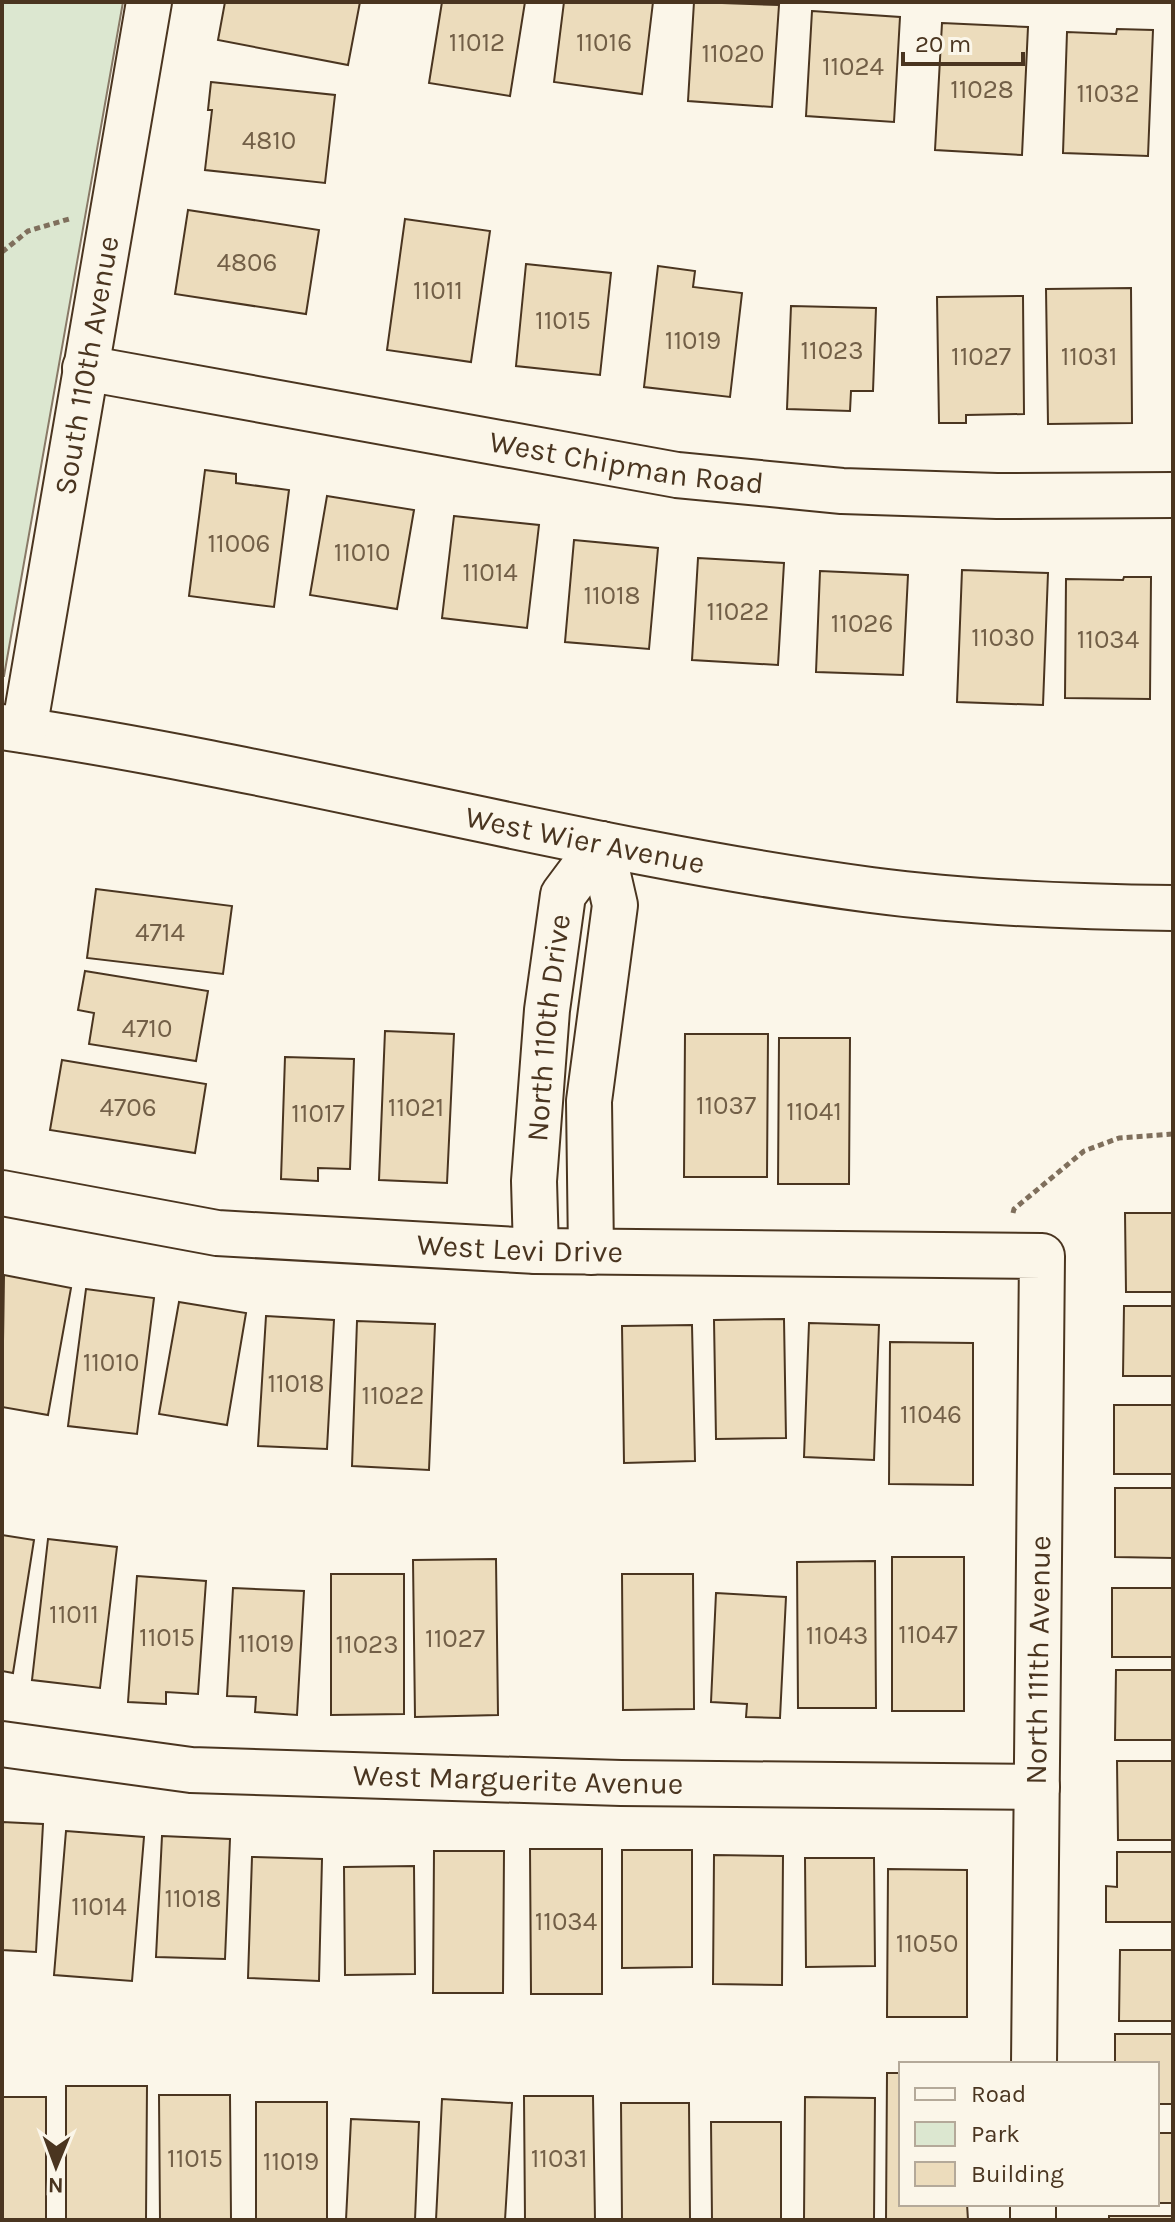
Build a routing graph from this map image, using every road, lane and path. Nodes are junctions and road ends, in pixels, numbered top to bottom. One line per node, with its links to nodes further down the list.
1 (149, 2): 2 (street, South 110th Avenue)
2 (110, 222): 3 (path); 4 (street, South 110th Avenue)
3 (2, 252)
4 (85, 368): 5 (street, West Chipman Road); 6 (street, South 110th Avenue)
5 (1173, 495)
6 (13, 729): 7 (street, West Wier Avenue)
7 (601, 844): 8 (street, West Wier Avenue); 11 (street, North 110th Drive); 12 (street, North 110th Drive)
8 (1173, 908)
9 (1173, 1134): 13 (path)
10 (2, 1193): 11 (street, West Levi Drive)
11 (536, 1251): 12 (street, West Levi Drive)
12 (591, 1252): 13 (street, West Levi Drive)
13 (1025, 1256): 15 (street, North 111th Avenue)
14 (2, 1744): 15 (street, West Marguerite Avenue)
15 (1037, 1787): 16 (street, North 111th Avenue)
16 (1034, 2062)

